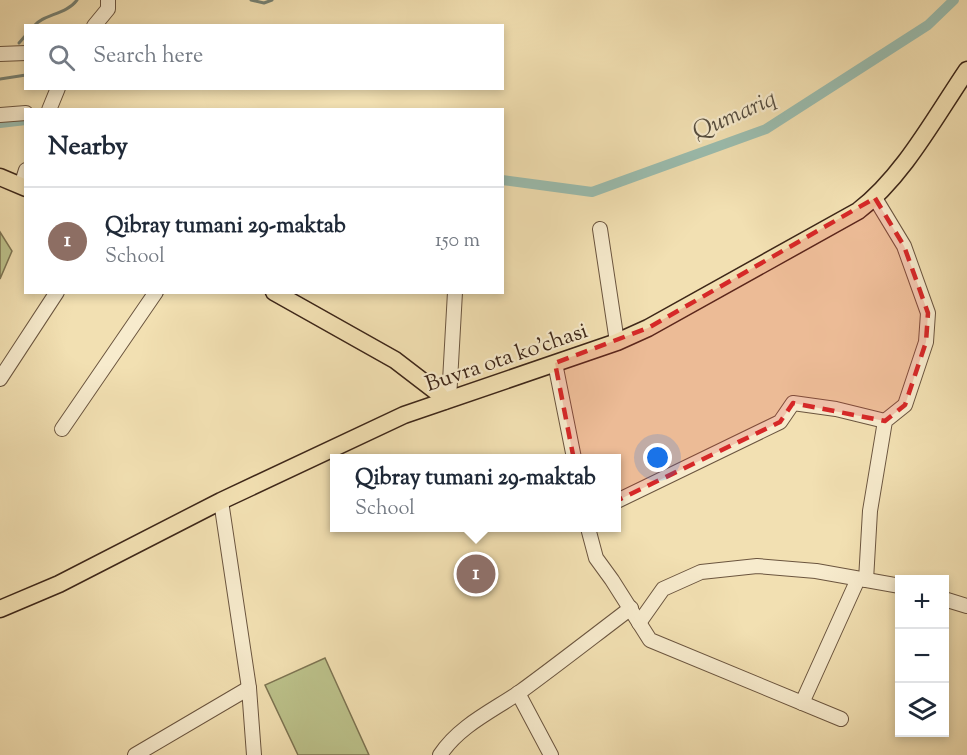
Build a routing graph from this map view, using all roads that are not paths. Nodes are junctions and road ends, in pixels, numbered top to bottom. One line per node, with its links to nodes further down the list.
1 (108, 0): 2 (street)
2 (96, 24)
3 (24, 52): 4 (street)
4 (0, 54)
5 (967, 70): 12 (main road, Buvra ota ko'chasi)
6 (57, 90): 7 (street)
7 (49, 108)
8 (24, 113): 9 (street)
9 (0, 115)
10 (0, 177): 11 (main road)
11 (24, 181)
12 (875, 198): 18 (main road, Buvra ota ko'chasi); 22 (street)
13 (600, 229): 18 (street)
14 (56, 294): 20 (street)
15 (155, 294): 23 (street)
16 (278, 294): 21 (main road)
17 (455, 294): 21 (street)
18 (617, 342): 19 (main road, Buvra ota ko'chasi)
19 (555, 363): 21 (main road, Buvra ota ko'chasi); 24 (street)
20 (0, 379)
21 (447, 400): 26 (main road, Buvra ota ko'chasi)
22 (885, 421): 25 (street); 28 (street)
23 (62, 429)
24 (573, 454)
25 (621, 499)
26 (221, 501): 33 (main road, Buvra ota ko'chasi); 35 (street)
27 (589, 532): 32 (street)
28 (862, 580): 29 (street); 34 (street); 37 (street)
29 (895, 585)
30 (949, 600): 31 (street)
31 (967, 606)
32 (631, 608): 34 (street); 36 (street)
33 (0, 609)
34 (639, 623): 37 (street)
35 (249, 688): 39 (street); 40 (street)
36 (518, 693): 41 (street); 42 (street)
37 (802, 703): 38 (street)
38 (841, 719)
39 (135, 755)
40 (254, 755)
41 (440, 755)
42 (550, 755)

